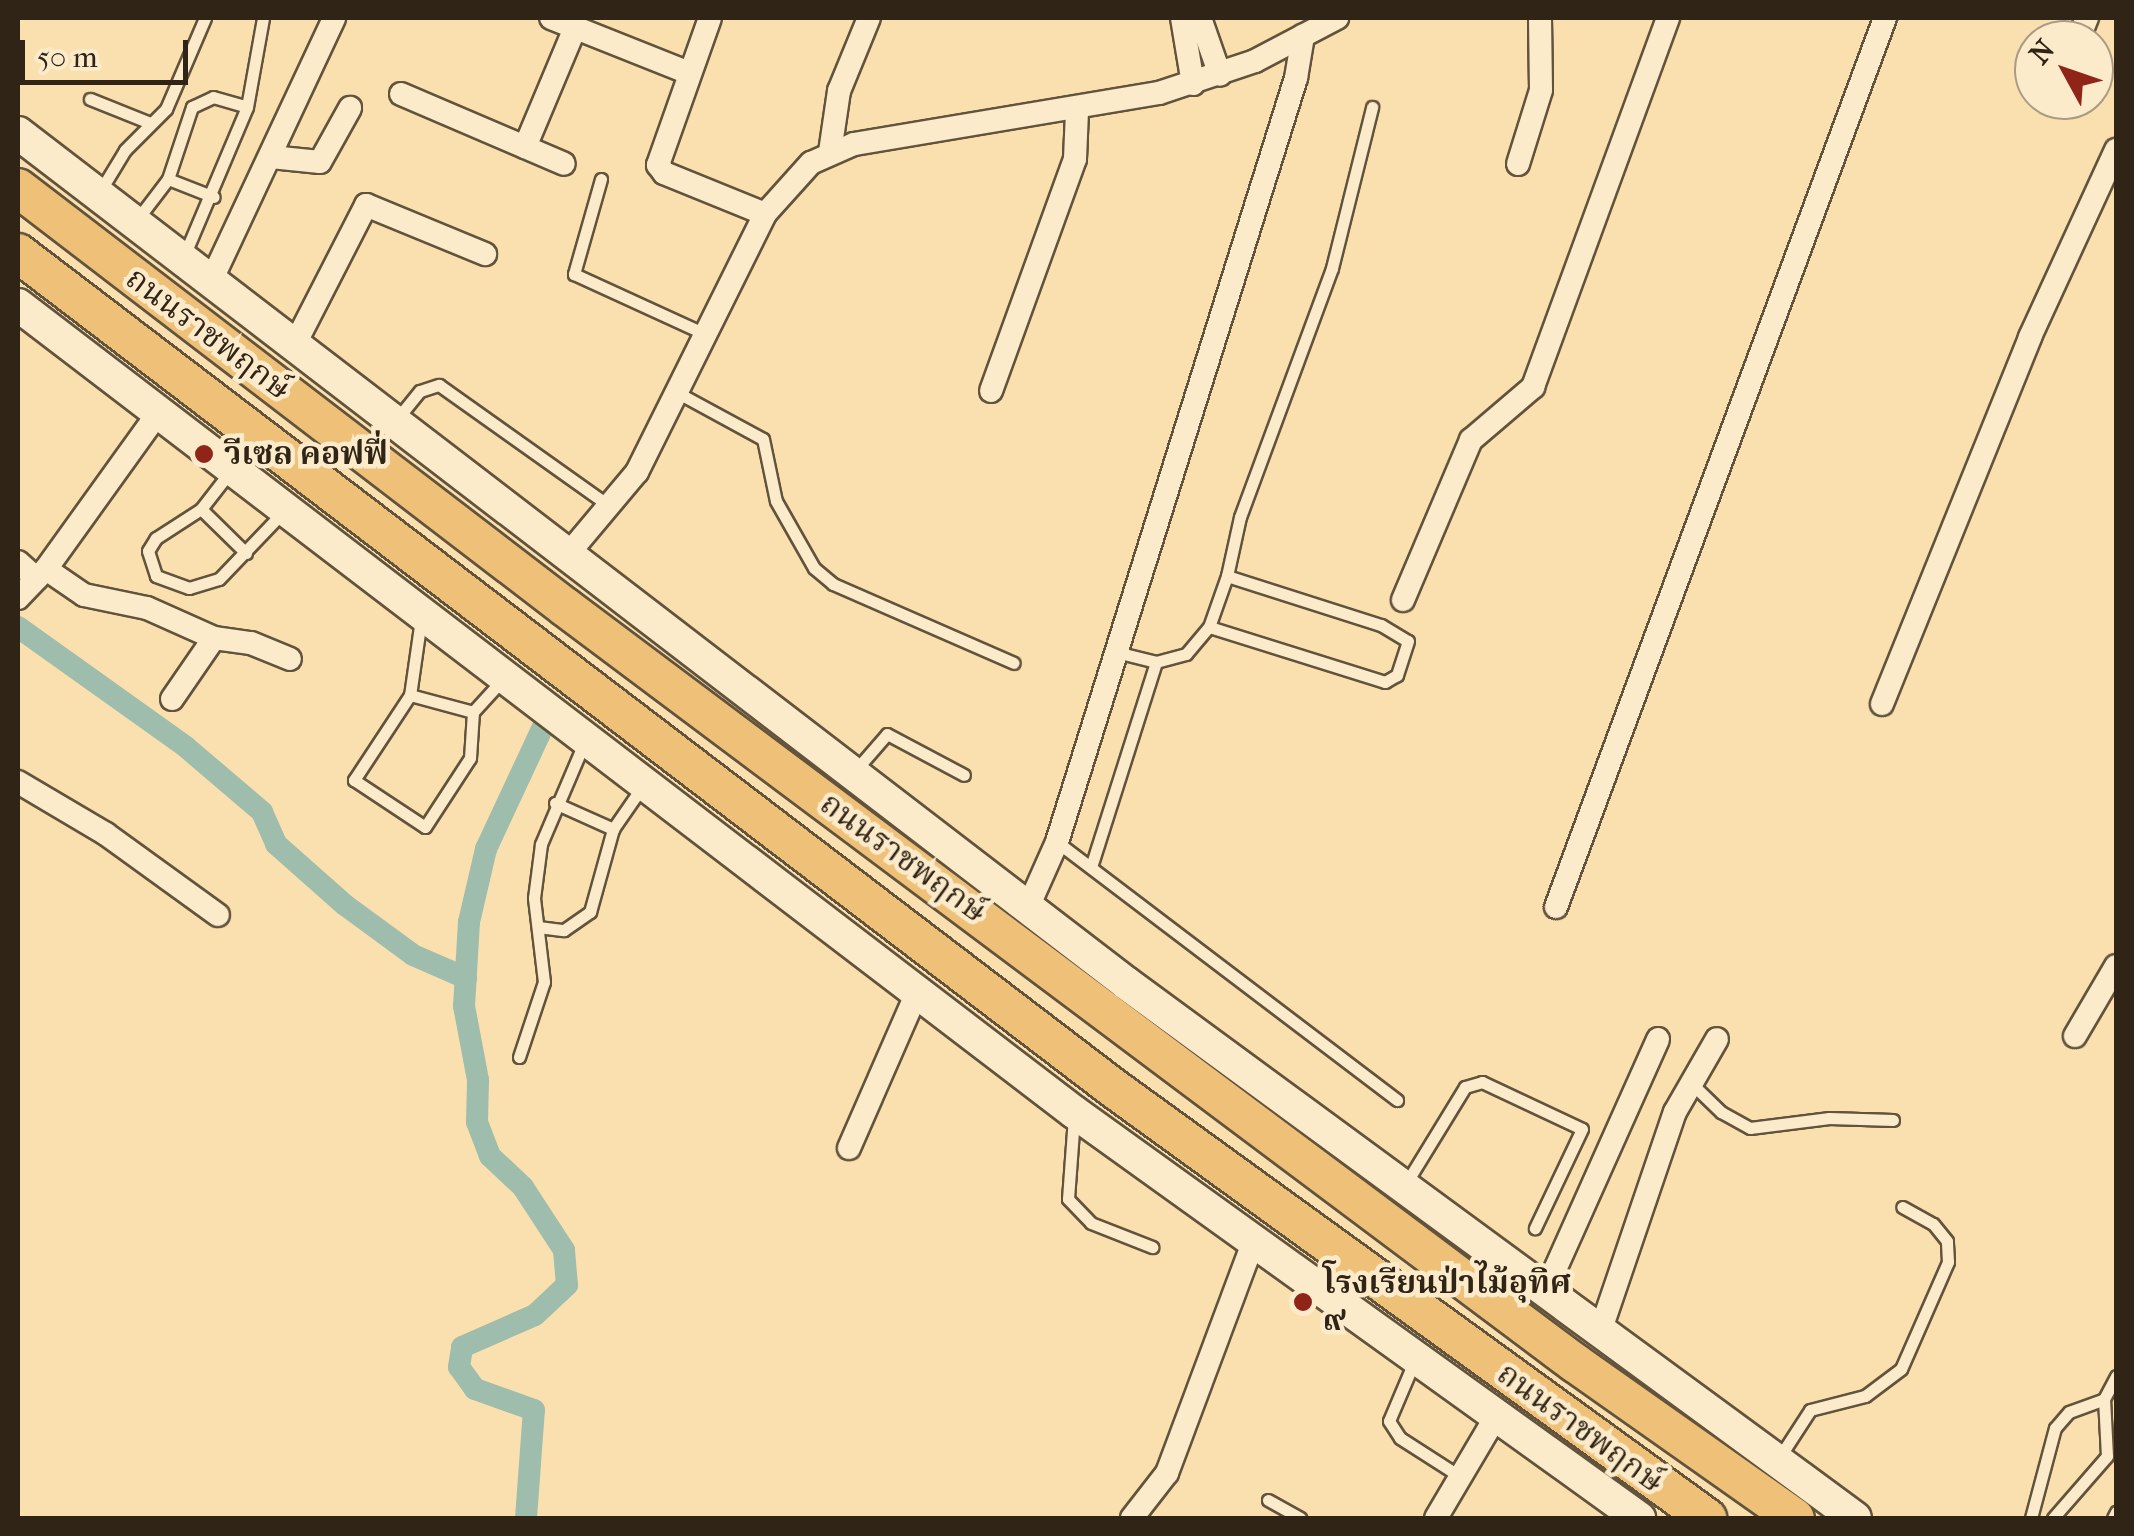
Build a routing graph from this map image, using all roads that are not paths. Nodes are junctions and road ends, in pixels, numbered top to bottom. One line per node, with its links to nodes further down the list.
1 (205, 18): 24 (lane)
2 (262, 18): 21 (lane)
3 (334, 18): 29 (street)
4 (551, 18): 13 (street)
5 (710, 18): 15 (street)
6 (869, 18): 28 (street)
7 (1182, 18): 17 (street)
8 (1200, 18): 16 (street)
9 (1337, 18): 14 (street)
10 (1540, 18): 31 (street)
11 (1668, 18): 60 (street)
12 (1885, 18): 83 (street)
13 (575, 28): 15 (street); 26 (street)
14 (1303, 36): 16 (street); 64 (street)
15 (688, 72): 37 (street)
16 (1220, 75): 17 (street)
17 (1193, 84): 23 (street)
18 (401, 94): 26 (street)
19 (90, 98): 24 (lane)
20 (1372, 106): 58 (lane)
21 (247, 107): 33 (lane); 36 (lane)
22 (350, 108): 29 (street)
23 (1077, 111): 28 (street); 46 (street)
24 (150, 123): 35 (lane)
25 (18, 133): 35 (main road, ถนนราชพฤกษ์)
26 (525, 148): 30 (street)
27 (2116, 150): 71 (street)
28 (830, 152): 37 (street)
29 (271, 157): 42 (street)
30 (564, 164)
31 (1518, 164)
32 (601, 178): 44 (lane)
33 (168, 179): 36 (lane); 38 (lane)
34 (18, 188): 94 (main road, ถนนราชพฤกษ์)
35 (99, 192): 38 (main road, ถนนราชพฤกษ์)
36 (214, 197): 41 (lane)
37 (764, 214): 44 (street)
38 (136, 220): 41 (main road, ถนนราชพฤกษ์)
39 (18, 253): 100 (main road, ถนนราชพฤกษ์)
40 (485, 254): 45 (street)
41 (184, 257): 42 (main road, ถนนราชพฤกษ์)
42 (212, 279): 45 (main road, ถนนราชพฤกษ์)
43 (18, 305): 48 (main road)
44 (707, 335): 47 (street)
45 (296, 342): 49 (main road, ถนนราชพฤกษ์)
46 (991, 392)
47 (680, 394): 51 (street); 67 (lane)
48 (156, 416): 50 (main road); 57 (street)
49 (398, 419): 51 (lane); 55 (main road, ถนนราชพฤกษ์)
50 (229, 473): 52 (lane); 53 (main road)
51 (610, 507): 55 (street)
52 (201, 509): 54 (lane); 54 (lane)
53 (282, 513): 54 (lane); 61 (main road)
54 (246, 552)
55 (569, 553): 74 (main road, ถนนราชพฤกษ์)
56 (18, 562): 57 (street)
57 (42, 574): 59 (street); 63 (street)
58 (1227, 576): 62 (lane); 62 (lane)
59 (19, 597)
60 (1404, 600)
61 (421, 616): 68 (main road); 69 (lane)
62 (1209, 628): 66 (lane)
63 (214, 638): 65 (street); 70 (street)
64 (1114, 652): 66 (lane); 80 (street)
65 (290, 660)
66 (1156, 662): 81 (lane)
67 (1014, 663)
68 (502, 679): 72 (lane); 73 (main road)
69 (410, 695): 72 (lane); 72 (lane)
70 (172, 699)
71 (1882, 704)
72 (473, 712)
73 (586, 739): 77 (main road); 78 (lane)
74 (854, 772): 75 (lane); 82 (main road, ถนนราชพฤกษ์)
75 (964, 775)
76 (18, 782): 84 (street)
77 (644, 783): 79 (lane); 88 (main road)
78 (555, 802): 79 (lane); 85 (lane)
79 (613, 829): 85 (lane)
80 (1056, 842): 81 (lane); 82 (street)
81 (1091, 867): 95 (lane)
82 (1029, 905): 87 (main road, ถนนราชพฤกษ์)
83 (1556, 907)
84 (218, 915)
85 (538, 927): 92 (lane)
86 (2116, 966): 89 (street)
87 (1126, 983): 94 (main road); 99 (main road)
88 (917, 992): 96 (main road); 98 (street)
89 (2075, 1036)
90 (1658, 1039): 105 (street)
91 (1717, 1039): 93 (street)
92 (519, 1057)
93 (1691, 1083): 97 (lane); 106 (street)
94 (1217, 1089): 119 (main road, ถนนราชพฤกษ์)
95 (1397, 1100)
96 (1088, 1120): 100 (main road); 103 (main road); 104 (lane)
97 (1893, 1120)
98 (850, 1148)
99 (1403, 1189): 102 (lane); 105 (main road)
100 (1268, 1196): 118 (main road, ถนนราชพฤกษ์)
101 (1902, 1207): 111 (lane)
102 (1535, 1228)
103 (1254, 1240): 107 (main road); 114 (street)
104 (1152, 1247)
105 (1545, 1292): 106 (main road)
106 (1600, 1332): 111 (main road)
107 (1416, 1358): 110 (main road); 112 (lane)
108 (2116, 1376): 109 (lane)
109 (2104, 1399): 121 (lane); 122 (lane)
110 (1497, 1415): 112 (street); 117 (main road)
111 (1777, 1462): 120 (main road)
112 (1461, 1477): 116 (street)
113 (1268, 1500): 115 (lane)
114 (1132, 1518)
115 (1300, 1518)
116 (1436, 1518)
117 (1639, 1518)
118 (1706, 1518)
119 (1795, 1518)
120 (1855, 1518)
121 (2031, 1518)
122 (2054, 1518)

